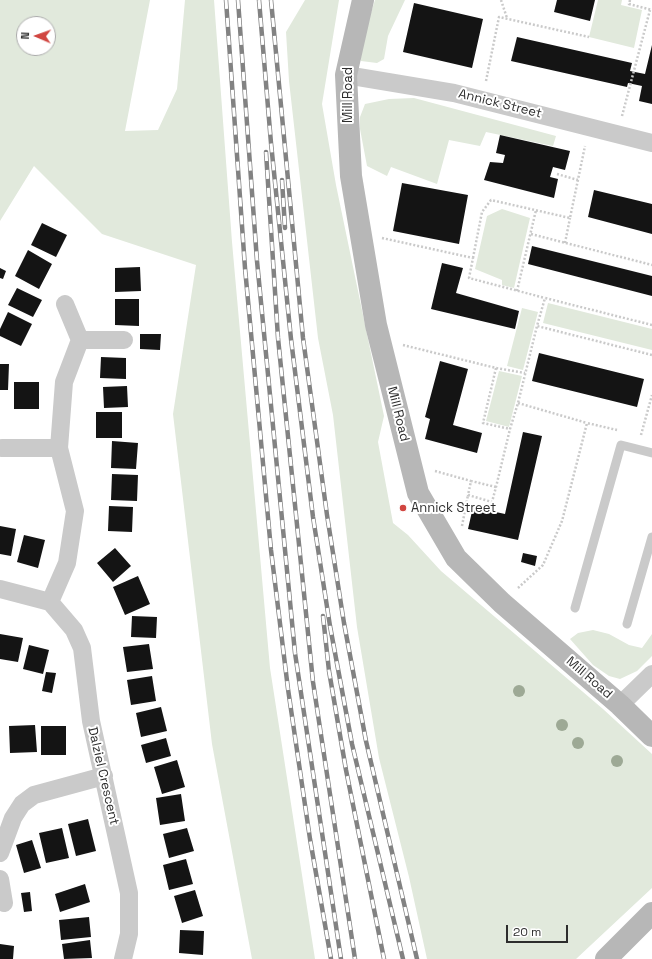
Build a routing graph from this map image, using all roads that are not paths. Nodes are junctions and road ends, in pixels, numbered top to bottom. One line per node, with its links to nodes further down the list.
1 (363, 0): 2 (street, Mill Road)
2 (346, 75): 3 (street, Annick Street); 16 (street, Mill Road)
3 (652, 143)
4 (65, 304): 5 (street)
5 (80, 340): 6 (street); 8 (street)
6 (124, 340)
7 (1, 448): 8 (street)
8 (59, 448): 12 (street)
9 (652, 453): 13 (lane)
10 (652, 537): 14 (lane)
11 (0, 589): 12 (street)
12 (50, 602): 18 (street, Dalziel Crescent)
13 (575, 608)
14 (627, 624)
15 (652, 674): 16 (street)
16 (620, 705): 17 (street, Mill Road)
17 (652, 736)
18 (104, 776): 19 (street); 23 (street, Dalziel Crescent)
19 (0, 852)
20 (0, 879): 21 (street)
21 (4, 903)
22 (652, 913): 24 (street)
23 (123, 959)
24 (606, 959)

